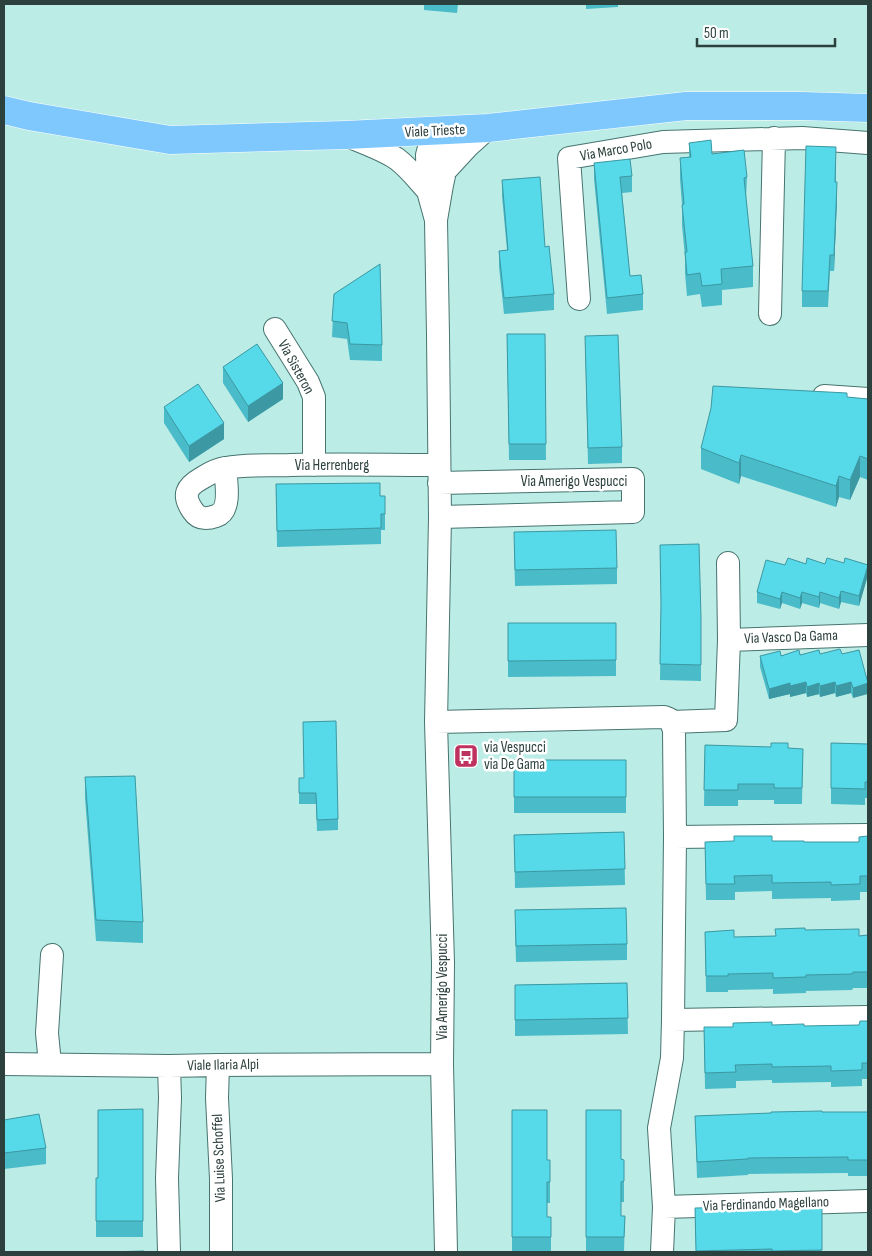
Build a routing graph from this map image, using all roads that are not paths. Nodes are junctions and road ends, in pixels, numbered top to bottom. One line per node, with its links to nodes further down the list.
1 (868, 108): 3 (main road, Viale Trieste)
2 (4, 110): 5 (main road, Viale Trieste)
3 (488, 128): 4 (main road, Viale Trieste); 8 (street)
4 (440, 130): 5 (main road, Viale Trieste); 8 (street, Via Amerigo Vespucci); 9 (street, Via Amerigo Vespucci)
5 (346, 135): 9 (street, Via Amerigo Vespucci)
6 (774, 138): 7 (street, Via Marco Polo); 11 (street, Via Marco Polo); 12 (street)
7 (868, 143)
8 (444, 172): 10 (street, Via Amerigo Vespucci)
9 (428, 191): 10 (street, Via Amerigo Vespucci)
10 (436, 220): 18 (street, Via Amerigo Vespucci)
11 (579, 299)
12 (770, 314)
13 (275, 330): 16 (street, Via Sisteron)
14 (824, 396): 15 (street)
15 (868, 399)
16 (314, 465): 17 (street, Via Herrenberg); 18 (street, Via Herrenberg)
17 (225, 468)
18 (439, 474): 19 (street, Via Amerigo Vespucci); 19 (street, Via Amerigo Vespucci)
19 (440, 517): 23 (street, Via Amerigo Vespucci)
20 (728, 563): 22 (street)
21 (868, 635): 22 (street, Via Vasco Da Gama)
22 (729, 640): 24 (street, Via Vasco Da Gama)
23 (436, 722): 24 (street); 32 (street, Via Amerigo Vespucci)
24 (672, 722): 26 (street)
25 (868, 835): 26 (street)
26 (675, 837): 29 (street)
27 (52, 955): 31 (street)
28 (868, 1017): 29 (street)
29 (674, 1020): 36 (street)
30 (4, 1064): 31 (street, Viale Ilaria Alpi)
31 (50, 1064): 34 (street, Viale Ilaria Alpi)
32 (442, 1064): 33 (street, Viale Ilaria Alpi); 39 (street, Via Amerigo Vespucci)
33 (218, 1065): 34 (street, Viale Ilaria Alpi); 38 (street, Via Luise Schoffel)
34 (169, 1066): 37 (street)
35 (868, 1201): 36 (street, Via Ferdinando Magellano)
36 (664, 1206): 40 (street)
37 (169, 1252)
38 (222, 1252)
39 (446, 1252)
40 (662, 1252)

